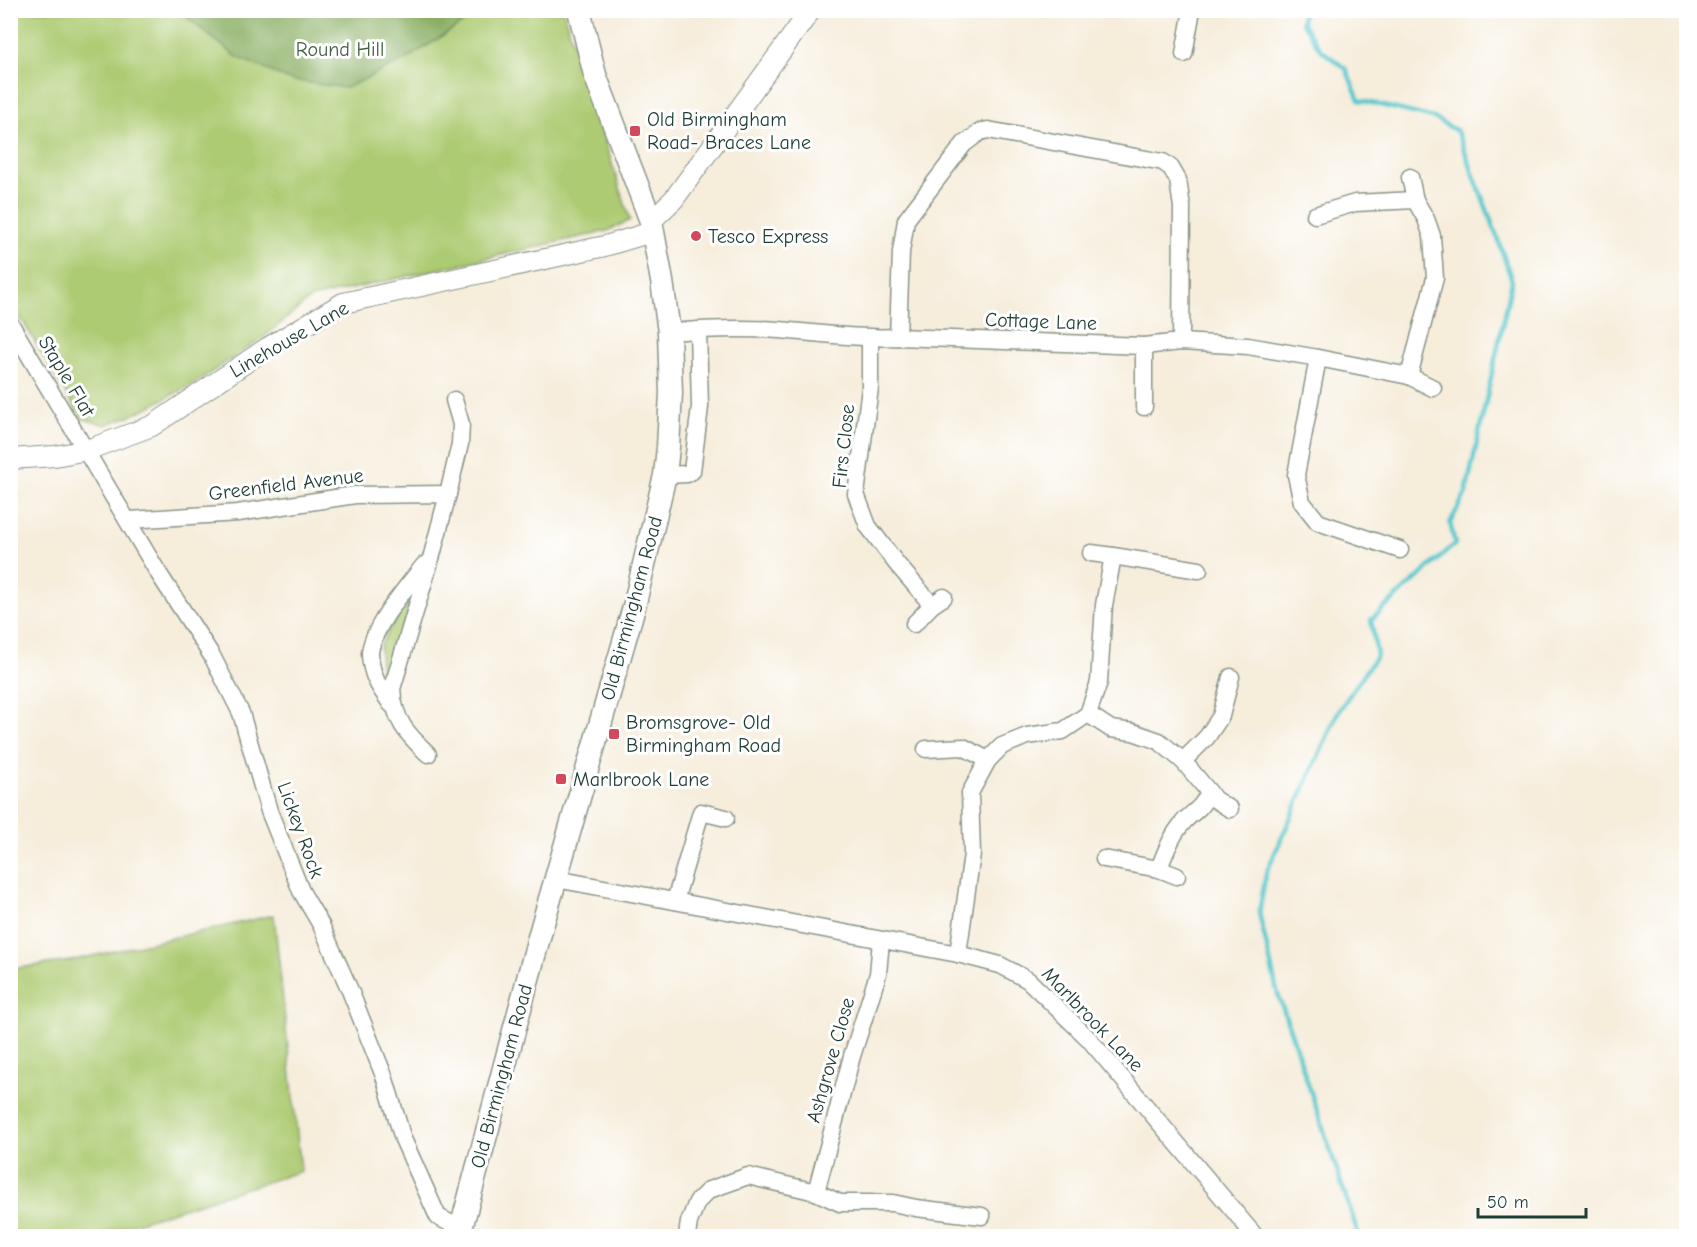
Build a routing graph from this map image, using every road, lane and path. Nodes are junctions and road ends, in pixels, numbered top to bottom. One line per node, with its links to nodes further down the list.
1 (579, 10): 8 (main road, Old Birmingham Road)
2 (811, 10): 8 (street)
3 (1192, 10): 4 (street)
4 (1185, 54)
5 (1410, 177): 6 (street)
6 (1415, 200): 7 (street); 17 (street)
7 (1315, 215)
8 (652, 227): 11 (main road, Old Birmingham Road); 21 (street, Linehouse Lane)
9 (10, 323): 21 (street, Staple Flat)
10 (698, 330): 11 (street, Cottage Lane); 13 (street, Cottage Lane); 23 (street)
11 (669, 332): 23 (main road, Old Birmingham Road)
12 (898, 337): 13 (street, Cottage Lane); 14 (street); 15 (street, Cottage Lane)
13 (870, 339): 31 (street, Firs Close)
14 (1181, 342): 15 (street, Cottage Lane); 16 (street, Cottage Lane)
15 (1144, 346): 20 (street)
16 (1318, 358): 17 (street, Cottage Lane); 26 (street)
17 (1409, 376): 18 (street, Cottage Lane)
18 (1433, 388)
19 (454, 400): 24 (street)
20 (1144, 406)
21 (87, 450): 22 (street, Linehouse Lane); 25 (street, Lickey Rock)
22 (10, 459)
23 (665, 475): 45 (main road, Old Birmingham Road)
24 (448, 494): 25 (street, Greenfield Avenue); 28 (street)
25 (129, 520): 51 (street, Lickey Rock)
26 (1400, 550)
27 (1091, 553): 29 (street)
28 (432, 555): 33 (street); 33 (street)
29 (1113, 556): 30 (street); 34 (street)
30 (1198, 570)
31 (914, 624)
32 (1231, 676): 38 (street)
33 (393, 707): 36 (street)
34 (1088, 714): 37 (street); 38 (street)
35 (926, 749): 37 (street)
36 (428, 754)
37 (988, 760): 48 (street)
38 (1183, 761): 39 (street)
39 (1209, 792): 40 (street); 43 (street)
40 (1230, 809)
41 (726, 818): 46 (street)
42 (1104, 859): 43 (street)
43 (1159, 869): 44 (street)
44 (1177, 876)
45 (556, 879): 46 (street, Marlbrook Lane); 51 (main road, Old Birmingham Road)
46 (675, 901): 47 (street, Marlbrook Lane)
47 (881, 940): 48 (street, Marlbrook Lane); 49 (street, Ashgrove Close)
48 (958, 954): 53 (street, Marlbrook Lane)
49 (816, 1192): 50 (street); 52 (street)
50 (982, 1216)
51 (459, 1232)
52 (687, 1236)
53 (1255, 1236)

